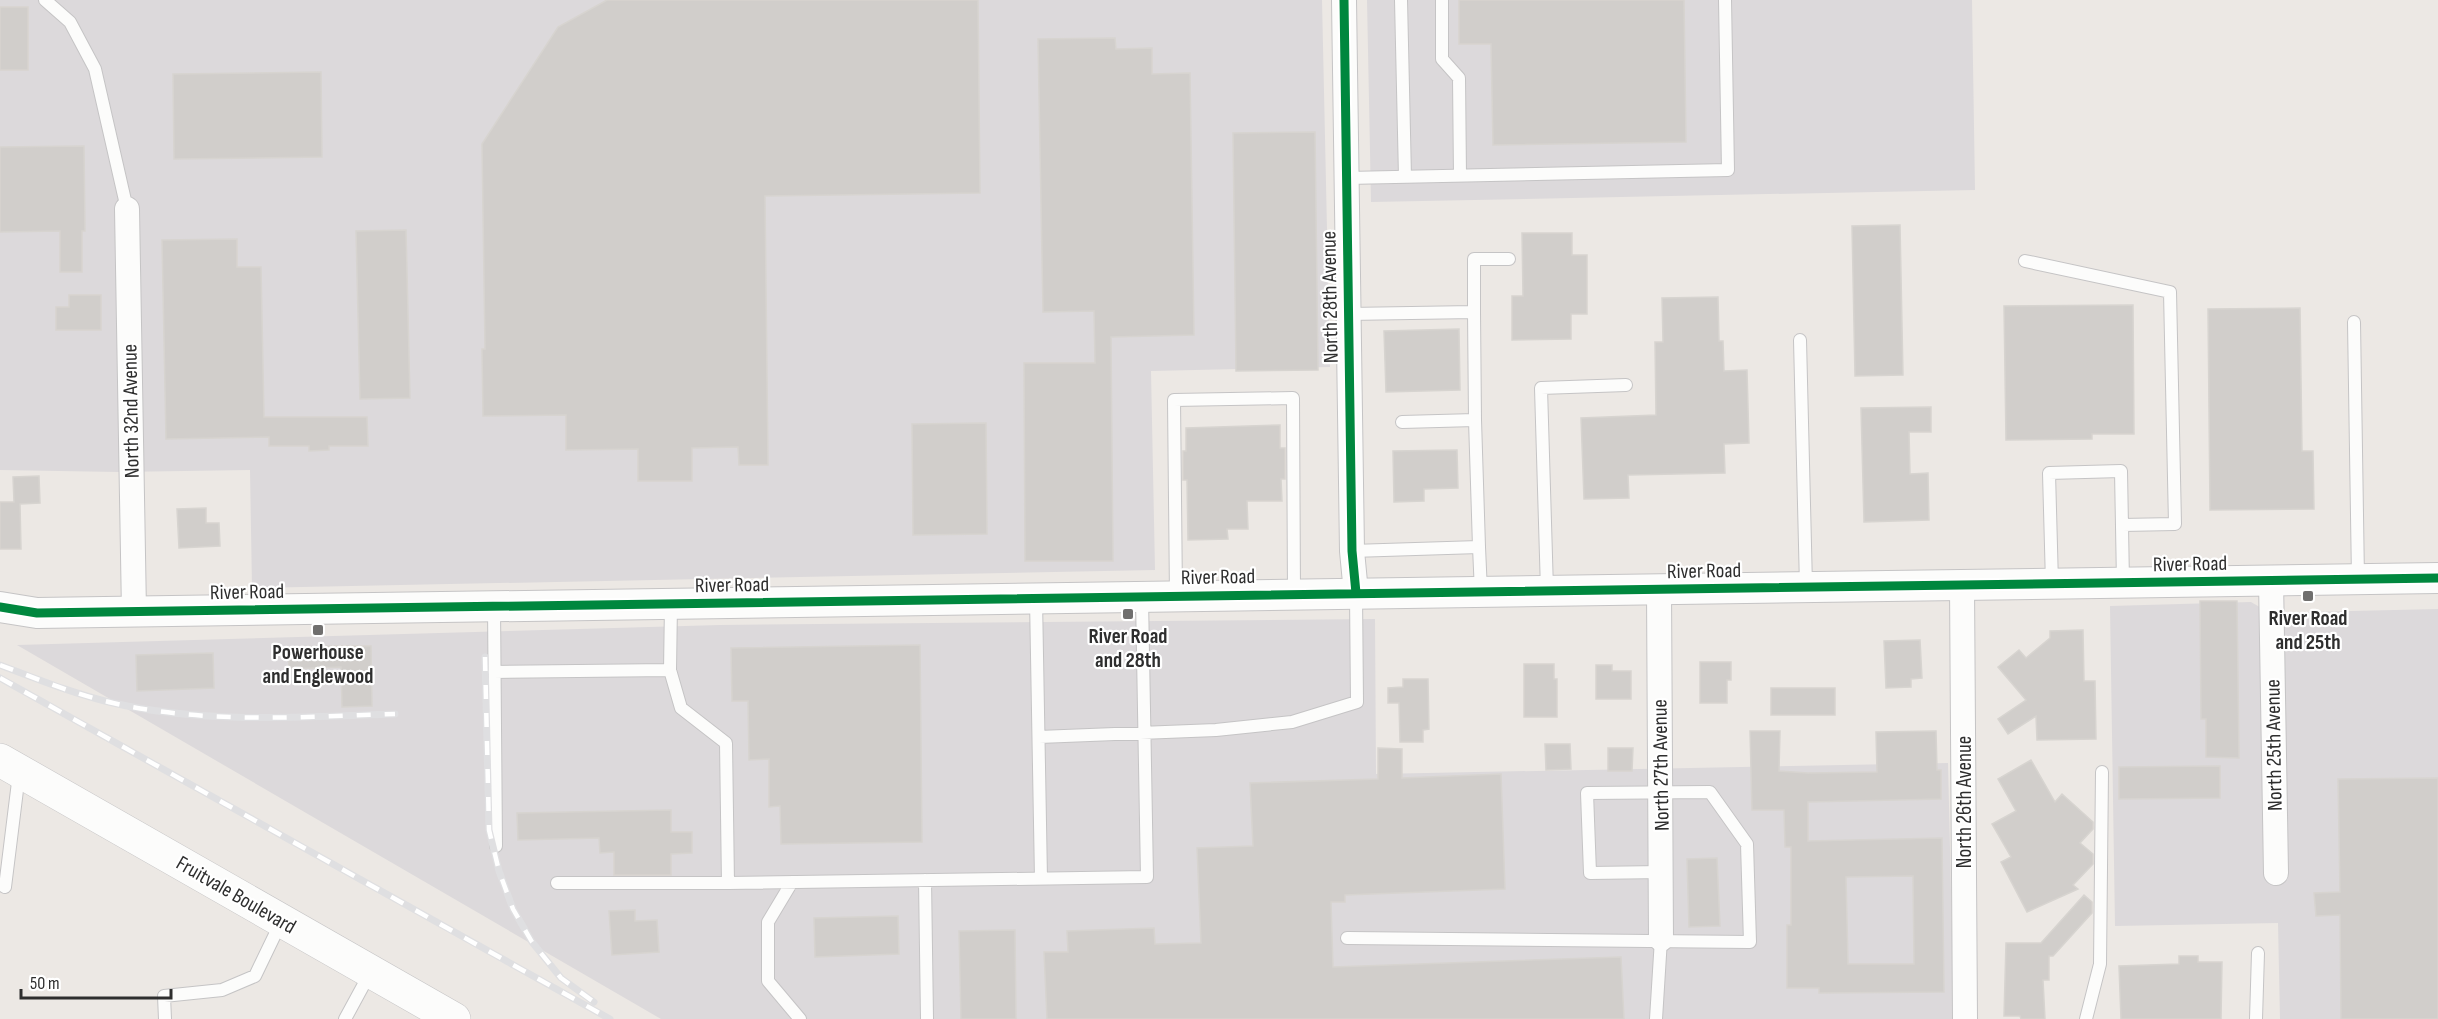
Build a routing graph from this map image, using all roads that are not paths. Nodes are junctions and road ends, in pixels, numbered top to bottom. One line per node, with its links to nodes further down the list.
1 (45, 0): 9 (lane)
2 (1344, 0): 8 (street, North 28th Avenue)
3 (1401, 0): 7 (lane)
4 (1442, 0): 6 (lane)
5 (1725, 0): 6 (lane)
6 (1460, 176): 7 (lane)
7 (1405, 177): 8 (lane)
8 (1347, 178): 13 (street, North 28th Avenue)
9 (128, 209): 40 (street, North 32nd Avenue)
10 (1509, 259): 12 (lane)
11 (2025, 261): 19 (lane)
12 (1474, 312): 13 (lane); 17 (lane)
13 (1348, 314): 21 (street, North 28th Avenue)
14 (2354, 322): 23 (lane)
15 (1800, 340): 28 (lane)
16 (1626, 385): 30 (lane)
17 (1475, 420): 18 (lane); 20 (lane)
18 (1402, 422)
19 (2122, 525): 25 (lane); 26 (lane)
20 (1479, 547): 21 (lane); 31 (lane)
21 (1352, 551): 33 (street, North 28th Avenue)
22 (2438, 578): 23 (street, River Road)
23 (2358, 579): 24 (street, River Road)
24 (2271, 580): 25 (street, River Road); 50 (street, North 25th Avenue)
25 (2123, 583): 26 (street, River Road)
26 (2052, 584): 27 (street, River Road)
27 (1962, 586): 28 (street, River Road); 68 (street, North 26th Avenue)
28 (1806, 588): 29 (street, River Road)
29 (1659, 590): 30 (street, River Road); 47 (street, North 27th Avenue)
30 (1547, 591): 31 (street, River Road)
31 (1481, 592): 33 (street, River Road)
32 (1294, 594): 33 (street, River Road); 34 (street, River Road); 34 (lane)
33 (1356, 594): 43 (lane, North 28th Avenue)
34 (1176, 596): 35 (street, River Road)
35 (1142, 597): 36 (street, River Road); 43 (lane)
36 (1036, 598): 37 (street, River Road); 44 (lane)
37 (670, 604): 39 (street, River Road); 41 (lane)
38 (0, 607): 40 (street, River Road)
39 (494, 607): 40 (street, River Road); 42 (lane)
40 (134, 612)
41 (670, 670): 42 (lane); 55 (lane)
42 (494, 672): 48 (lane)
43 (1146, 734): 44 (lane); 51 (lane)
44 (1040, 736): 51 (lane)
45 (6, 765): 56 (lane); 57 (main road, Fruitvale Boulevard)
46 (2102, 772): 69 (lane)
47 (1661, 791): 49 (street, North 27th Avenue); 49 (lane); 59 (lane)
48 (496, 846)
49 (1662, 872): 59 (street, North 27th Avenue)
50 (2276, 873)
51 (1041, 879): 52 (lane)
52 (925, 880): 54 (lane); 66 (lane)
53 (557, 882): 55 (lane)
54 (792, 882): 55 (lane); 65 (lane)
55 (728, 883)
56 (0, 884)
57 (281, 921): 61 (main road, Fruitvale Boulevard); 62 (lane)
58 (1347, 938): 59 (lane)
59 (1662, 939): 67 (lane)
60 (2258, 952): 70 (lane)
61 (371, 972): 63 (lane); 64 (main road, Fruitvale Boulevard)
62 (165, 1019)
63 (345, 1019)
64 (454, 1019)
65 (800, 1019)
66 (927, 1019)
67 (1656, 1019)
68 (1965, 1019)
69 (2086, 1019)
70 (2256, 1019)

